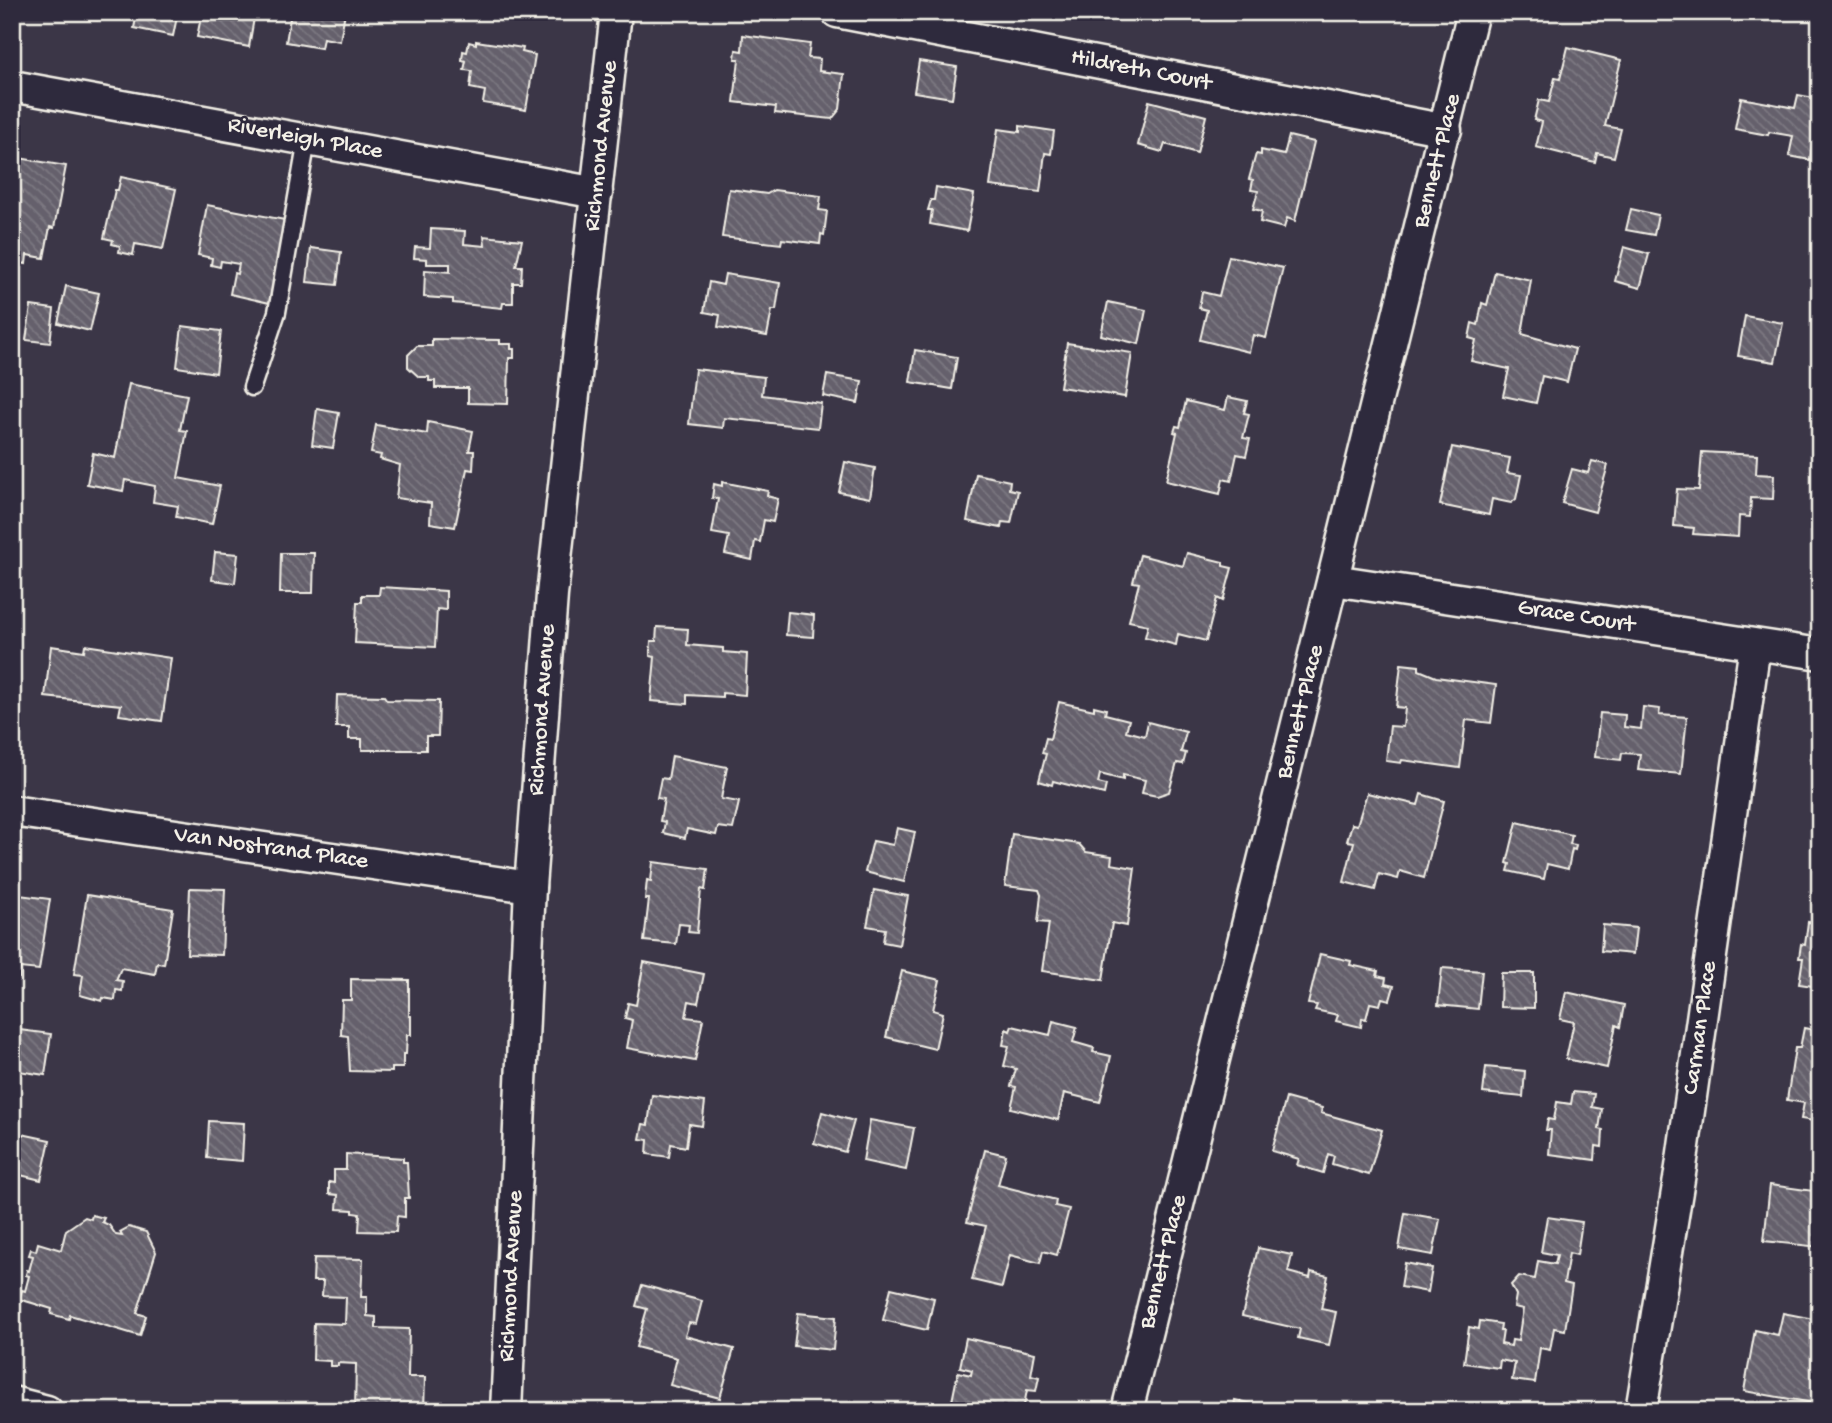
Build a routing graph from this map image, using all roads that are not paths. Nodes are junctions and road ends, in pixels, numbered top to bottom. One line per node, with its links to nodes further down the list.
1 (616, 12): 7 (street, Richmond Avenue)
2 (837, 12): 5 (street, Hildreth Court)
3 (1474, 12): 5 (street, Bennett Place)
4 (12, 86): 6 (street, Riverleigh Place)
5 (1446, 130): 9 (street, Bennett Place)
6 (307, 140): 7 (street, Riverleigh Place); 8 (lane)
7 (597, 193): 13 (street, Richmond Avenue)
8 (252, 387)
9 (1333, 580): 10 (street, Grace Court); 17 (street, Bennett Place)
10 (1755, 645): 11 (street, Grace Court); 18 (street, Carman Place)
11 (1820, 654)
12 (12, 811): 13 (street, Van Nostrand Place)
13 (530, 887): 16 (street, Richmond Avenue)
14 (12, 1402): 15 (street)
15 (47, 1411)
16 (506, 1411)
17 (1127, 1411)
18 (1641, 1411)

